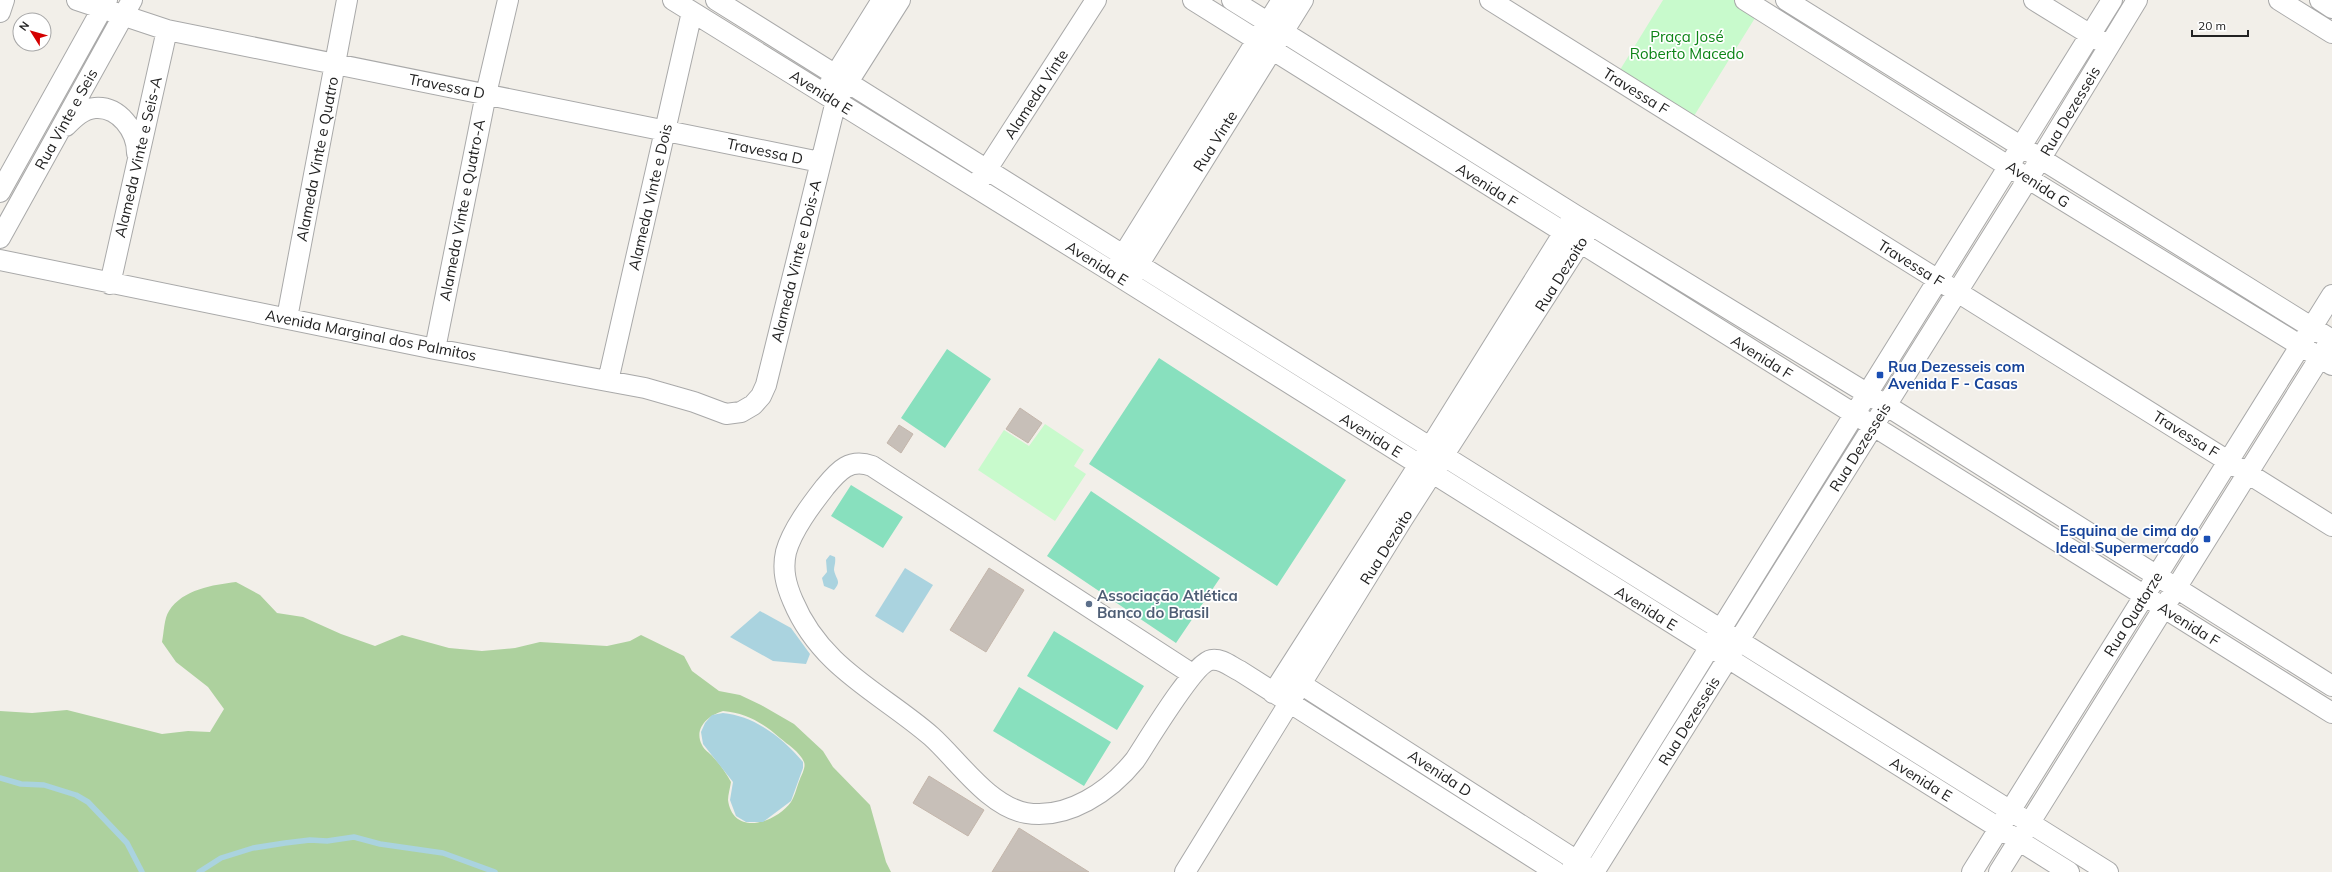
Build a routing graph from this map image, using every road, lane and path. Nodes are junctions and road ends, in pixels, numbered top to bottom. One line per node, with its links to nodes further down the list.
1 (4, 0): 25 (street)
2 (77, 0): 22 (street, Travessa D)
3 (347, 0): 33 (street, Alameda Vinte e Quatro)
4 (508, 0): 35 (street, Alameda Vinte e Quatro-A)
5 (673, 0): 26 (street, Avenida E)
6 (716, 0): 34 (street, Avenida E)
7 (882, 0): 34 (street)
8 (900, 0): 34 (street)
9 (1096, 0): 44 (street, Alameda Vinte)
10 (1193, 0): 31 (street, Avenida F)
11 (1232, 0): 27 (street, Avenida F)
12 (1282, 0): 27 (street, Rua Vinte)
13 (1303, 0): 27 (street, Rua Vinte)
14 (1490, 0): 58 (street, Travessa F)
15 (1746, 0): 43 (street, Avenida G)
16 (1786, 0): 38 (street, Avenida G)
17 (2034, 0): 30 (street)
18 (2112, 0): 30 (street, Rua Dezesseis)
19 (2138, 0): 32 (street, Rua Dezesseis)
20 (2279, 0): 29 (street)
21 (2320, 0): 24 (street)
22 (105, 4): 23 (street, Travessa D); 47 (street, Rua Vinte e Seis)
23 (128, 8): 28 (street, Travessa D); 39 (street, Rua Vinte e Seis)
24 (2332, 8)
25 (0, 12)
26 (692, 12): 36 (street, Avenida E); 37 (street, Alameda Vinte e Dois)
27 (1276, 27): 31 (street, Rua Vinte); 49 (street, Avenida F)
28 (167, 30): 33 (street, Travessa D); 42 (street, Alameda Vinte e Seis-A)
29 (2332, 33)
30 (2090, 35): 32 (street); 38 (street, Rua Dezesseis)
31 (1264, 45): 51 (street, Avenida F); 55 (street, Rua Vinte)
32 (2109, 46): 40 (street, Rua Dezesseis)
33 (335, 64): 35 (street, Travessa D); 62 (street, Alameda Vinte e Quatro)
34 (842, 78): 36 (street, Alameda Vinte e Dois-A); 44 (street, Avenida E)
35 (486, 94): 37 (street, Travessa D); 66 (street, Alameda Vinte e Quatro-A)
36 (830, 97): 41 (street, Alameda Vinte e Dois-A); 46 (street, Avenida E)
37 (666, 130): 41 (street, Travessa D); 68 (street, Alameda Vinte e Dois)
38 (2022, 146): 40 (street, Avenida G); 43 (street, Rua Dezesseis)
39 (46, 156): 42 (street); 53 (street, Rua Vinte e Seis)
40 (2041, 158): 45 (street, Rua Dezesseis); 48 (street, Avenida G)
41 (820, 162): 71 (street, Alameda Vinte e Dois-A)
42 (136, 164): 59 (street, Alameda Vinte e Seis-A)
43 (2010, 166): 45 (street, Avenida G); 58 (street, Rua Dezesseis)
44 (987, 169): 46 (street, Alameda Vinte); 55 (street, Avenida E)
45 (2027, 178): 52 (street, Avenida G); 60 (street, Rua Dezesseis)
46 (976, 188): 57 (street, Avenida E)
47 (0, 192)
48 (2130, 213): 52 (street); 63 (street, Avenida G)
49 (1575, 215): 50 (street, Avenida F); 51 (street, Rua Dezoito)
50 (1592, 225): 54 (street, Rua Dezoito); 69 (street, Avenida F)
51 (1563, 233): 54 (street, Avenida F); 74 (street, Rua Dezoito)
52 (2118, 234): 65 (street, Avenida G)
53 (0, 238)
54 (1580, 243): 72 (street, Avenida F); 74 (street, Rua Dezoito)
55 (1131, 259): 57 (street, Rua Vinte); 74 (street, Avenida E)
56 (0, 260): 59 (street, Avenida Marginal dos Palmitos)
57 (1120, 277): 76 (street, Avenida E)
58 (1939, 280): 60 (street, Travessa F); 69 (street, Rua Dezesseis)
59 (110, 284): 62 (street, Avenida Marginal dos Palmitos)
60 (1956, 291): 70 (street, Rua Dezesseis); 75 (street, Travessa F)
61 (2332, 295): 63 (street, Rua Quatorze)
62 (287, 318): 66 (street, Avenida Marginal dos Palmitos)
63 (2313, 326): 64 (street, Avenida G); 65 (street, Rua Quatorze)
64 (2332, 339): 67 (street, Rua Quatorze)
65 (2300, 346): 67 (street, Avenida G); 75 (street, Rua Quatorze)
66 (435, 349): 68 (street, Avenida Marginal dos Palmitos)
67 (2326, 361): 77 (street, Rua Quatorze)
68 (608, 381): 71 (street, Avenida Marginal dos Palmitos)
69 (1868, 394): 70 (street, Avenida F); 72 (street, Rua Dezesseis)
70 (1885, 406): 73 (street, Rua Dezesseis); 79 (street, Avenida F)
71 (741, 412)
72 (1855, 415): 73 (street, Avenida F); 83 (street, Rua Dezesseis)
73 (1873, 426): 81 (street, Avenida F); 84 (street, Rua Dezesseis)
74 (1438, 451): 76 (street, Rua Dezoito); 83 (street, Avenida E)
75 (2229, 461): 77 (street, Travessa F); 79 (street, Rua Quatorze)
76 (1426, 470): 85 (street, Avenida E); 88 (street, Rua Dezoito)
77 (2248, 473): 78 (street, Travessa F); 80 (street, Rua Quatorze)
78 (2332, 526)
79 (2156, 577): 80 (street, Avenida F); 81 (street, Rua Quatorze)
80 (2175, 589): 82 (street, Rua Quatorze); 90 (street, Avenida F)
81 (2145, 596): 82 (street, Avenida F); 93 (street, Rua Quatorze)
82 (2164, 608): 92 (street, Avenida F); 94 (street, Rua Quatorze)
83 (1722, 630): 84 (street, Avenida E); 85 (street, Rua Dezesseis)
84 (1739, 641): 86 (street, Rua Dezesseis); 93 (street, Avenida E)
85 (1710, 648): 86 (street, Avenida E); 97 (street, Rua Dezesseis)
86 (1728, 659): 95 (street, Avenida E); 100 (street, Rua Dezesseis)
87 (1192, 674): 87 (street, Avenida D); 89 (street, Avenida D)
88 (1293, 679): 89 (street); 91 (street, Rua Dezoito); 97 (street, Avenida D)
89 (1255, 682): 91 (street, Avenida D)
90 (2332, 686)
91 (1281, 698): 98 (street, Rua Dezoito); 99 (street, Avenida D)
92 (2332, 713)
93 (2010, 810): 94 (street, Avenida E); 95 (street, Rua Quatorze)
94 (2030, 822): 96 (street, Rua Quatorze); 104 (street, Avenida E)
95 (2000, 827): 96 (street, Avenida E); 101 (street, Rua Quatorze)
96 (2019, 840): 102 (street, Rua Quatorze); 103 (street, Avenida E)
97 (1574, 866): 100 (street, Avenida D)
98 (1185, 872)
99 (1556, 872)
100 (1594, 872)
101 (1972, 872)
102 (1999, 872)
103 (2069, 872)
104 (2108, 872)

